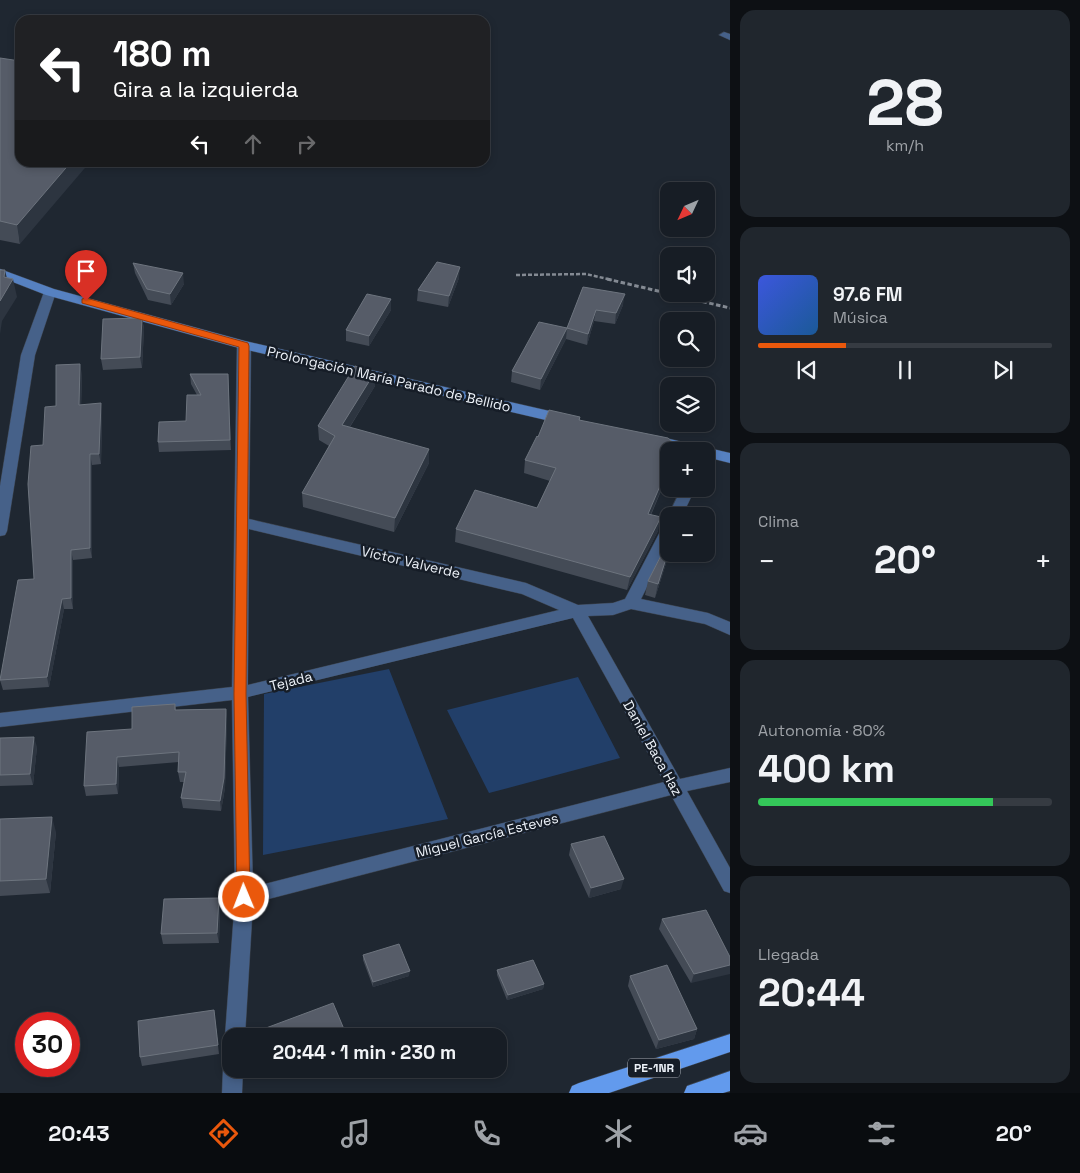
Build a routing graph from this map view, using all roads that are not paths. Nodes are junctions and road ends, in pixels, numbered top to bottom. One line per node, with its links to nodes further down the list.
1 (0, 273): 2 (street, Prolongación María Parado de Bellido)
2 (50, 292): 3 (street, Prolongación María Parado de Bellido); 10 (street)
3 (244, 346): 4 (street, Prolongación María Parado de Bellido); 9 (street)
4 (584, 424)
5 (643, 438): 6 (street)
6 (661, 442)
7 (715, 455): 8 (street)
8 (730, 458)
9 (242, 522): 13 (street, Víctor Valverde); 15 (street)
10 (0, 531)
11 (660, 546): 12 (street)
12 (631, 603): 13 (street); 14 (street)
13 (577, 611): 15 (street, Tejada); 18 (street, Daniel Baca Haz)
14 (730, 629)
15 (240, 694): 16 (street, Tejada); 20 (street)
16 (0, 720)
17 (730, 775): 18 (street, Miguel García Esteves)
18 (674, 787): 19 (street, Daniel Baca Haz); 20 (street, Miguel García Esteves)
19 (730, 885)
20 (244, 897): 21 (street)
21 (236, 1028)
22 (730, 1043): 26 (main road, PE-1NR)
23 (233, 1078): 25 (street)
24 (730, 1082): 27 (main road)
25 (232, 1093)
26 (579, 1093)
27 (694, 1093)

